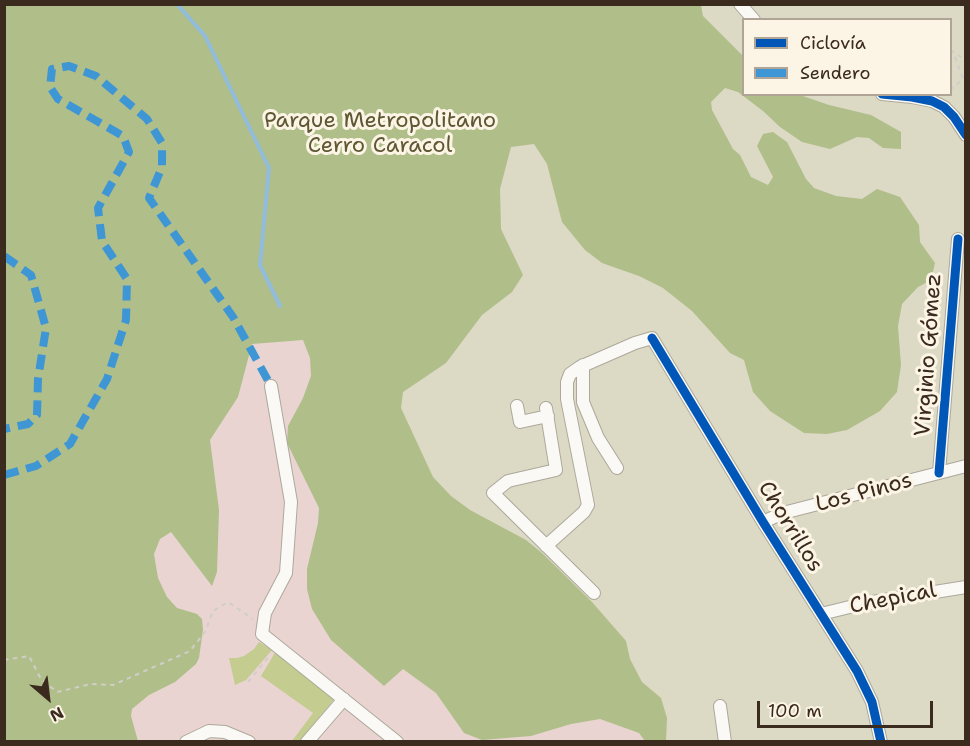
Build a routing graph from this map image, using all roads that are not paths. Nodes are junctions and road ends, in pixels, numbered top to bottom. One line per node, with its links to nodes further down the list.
1 (740, 4): 2 (street)
2 (752, 18)
3 (902, 96): 4 (street)
4 (966, 135)
5 (958, 239): 11 (street, Virginio Gómez)
6 (583, 365): 10 (street); 12 (street, Chorrillos); 13 (street)
7 (271, 386): 17 (street)
8 (517, 406): 13 (street)
9 (966, 466): 11 (street, Los Pinos)
10 (617, 468)
11 (939, 473): 12 (street, Los Pinos)
12 (764, 522): 16 (street, Chorrillos)
13 (546, 546): 15 (street)
14 (966, 587): 16 (street, Chepical)
15 (594, 593)
16 (821, 614): 24 (street, Chorrillos)
17 (344, 699): 21 (street); 22 (street)
18 (720, 705): 23 (street)
19 (186, 741): 20 (street)
20 (249, 741)
21 (307, 741)
22 (397, 741)
23 (725, 741)
24 (881, 741)

